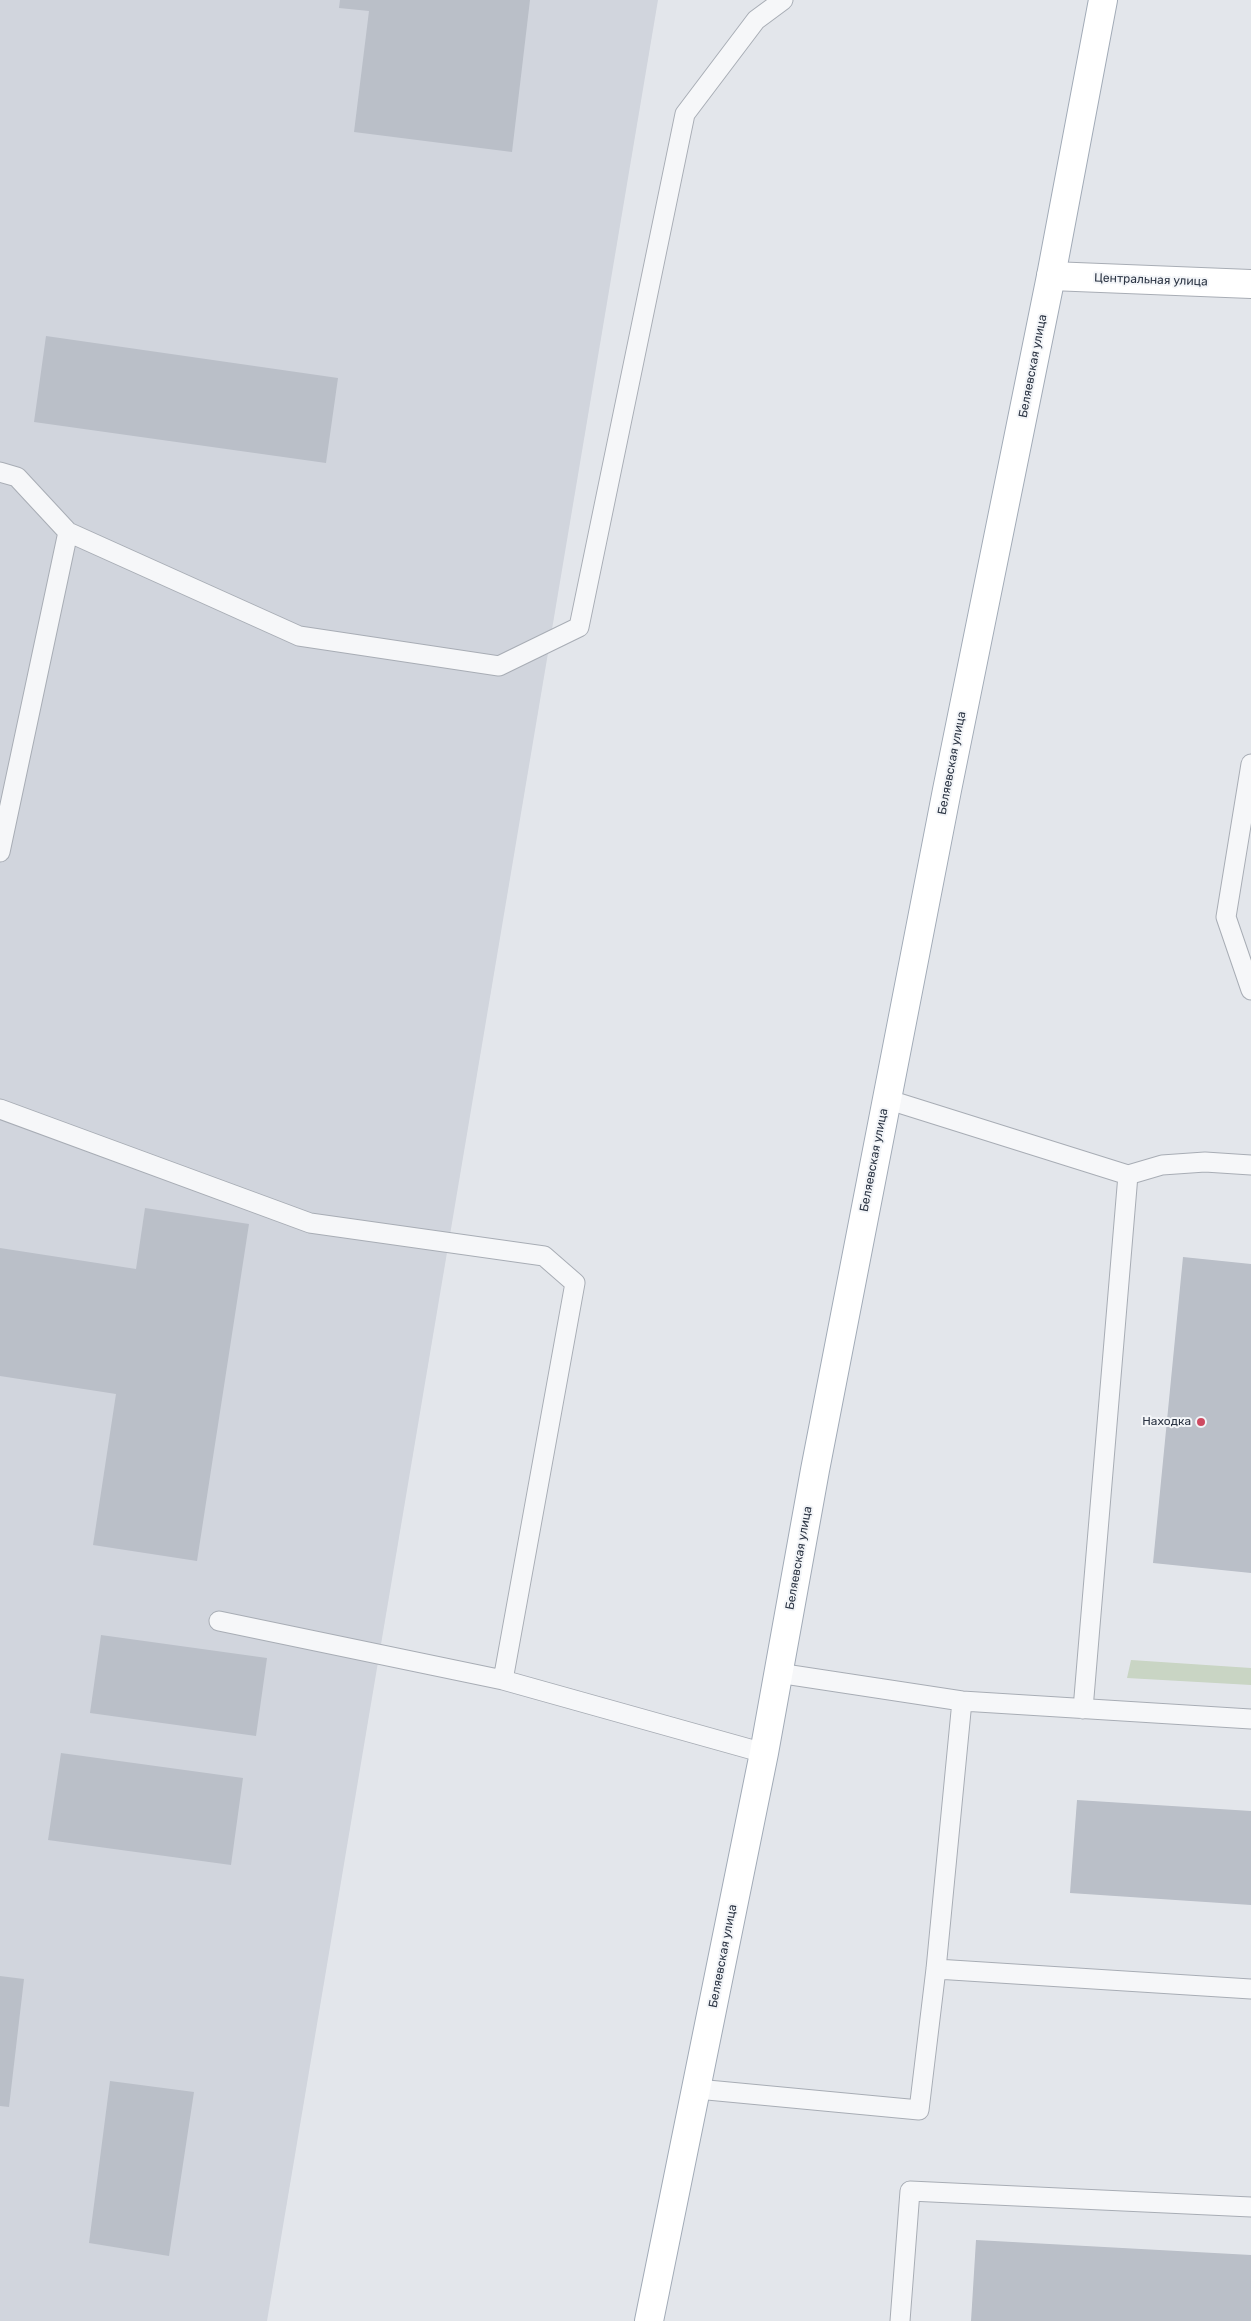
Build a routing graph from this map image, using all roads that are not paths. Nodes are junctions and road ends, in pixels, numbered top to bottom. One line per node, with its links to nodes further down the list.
1 (783, 0): 6 (lane)
2 (1103, 0): 3 (main road, Беляевская улица)
3 (1051, 276): 4 (main road, Центральная улица); 10 (main road, Беляевская улица)
4 (1251, 284)
5 (0, 472): 6 (lane)
6 (68, 532): 8 (lane)
7 (1251, 764): 9 (lane)
8 (0, 852)
9 (1251, 990)
10 (886, 1099): 13 (lane); 15 (main road, Беляевская улица)
11 (0, 1109): 16 (lane)
12 (1251, 1165): 13 (lane)
13 (1128, 1175): 18 (lane)
14 (219, 1621): 16 (lane)
15 (778, 1673): 17 (lane); 20 (main road, Беляевская улица)
16 (503, 1680): 20 (lane)
17 (962, 1701): 18 (lane); 21 (lane)
18 (1083, 1709): 19 (lane)
19 (1251, 1719)
20 (764, 1753): 23 (main road, Беляевская улица)
21 (936, 1969): 22 (lane); 23 (lane)
22 (1251, 1989)
23 (697, 2089): 25 (main road, Беляевская улица)
24 (1251, 2207): 26 (lane)
25 (650, 2321)
26 (900, 2321)

